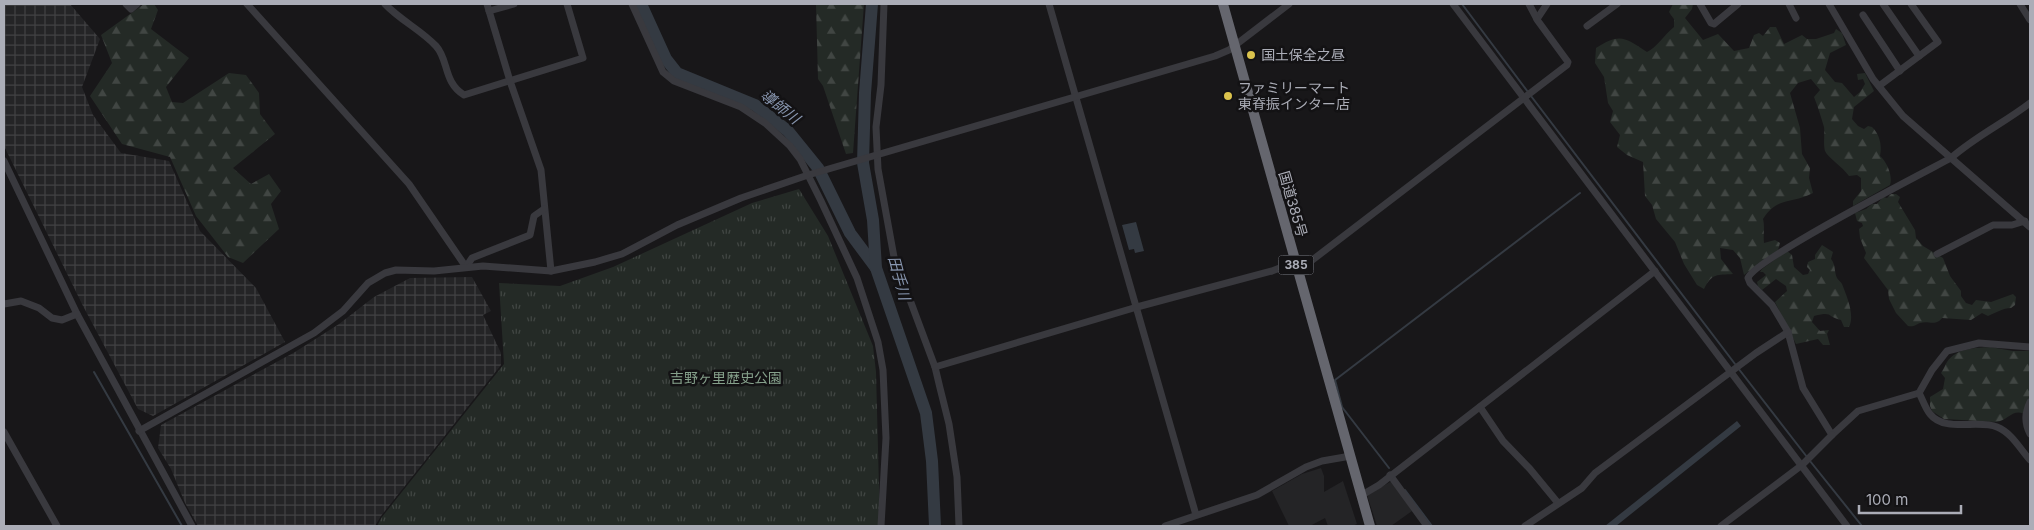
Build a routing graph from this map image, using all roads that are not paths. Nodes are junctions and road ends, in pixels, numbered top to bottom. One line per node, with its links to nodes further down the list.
1 (126, 4): 2 (street)
2 (137, 4)
3 (248, 4): 44 (street)
4 (385, 4): 32 (street)
5 (514, 4): 23 (street)
6 (567, 4): 32 (street)
7 (632, 4): 40 (street)
8 (884, 4): 37 (street)
9 (1049, 4): 34 (street)
10 (1223, 4): 29 (highway, 国道385号 / 385)
11 (1289, 4): 29 (street)
12 (1453, 4): 35 (street)
13 (1529, 4): 26 (street)
14 (1547, 4): 26 (street)
15 (1616, 4): 28 (street)
16 (1700, 4): 17 (street)
17 (1738, 4)
18 (1789, 4): 25 (street)
19 (1829, 4): 33 (street)
20 (1882, 4): 30 (street)
21 (1910, 4): 30 (street)
22 (2020, 4): 27 (street)
23 (488, 8): 32 (street)
24 (1862, 15): 31 (street)
25 (1796, 18)
26 (1536, 19): 35 (street)
27 (2030, 20)
28 (1587, 26)
29 (1234, 45): 34 (street); 45 (highway, 国道385号 / 385)
30 (1919, 56): 31 (street)
31 (1900, 71): 33 (street)
32 (510, 81): 41 (street)
33 (1879, 86): 38 (street)
34 (1076, 97): 37 (street); 49 (street)
35 (1524, 99): 45 (street); 47 (street)
36 (2030, 102): 38 (street)
37 (876, 154): 40 (street); 53 (street)
38 (1951, 158): 42 (street); 51 (street)
39 (4, 161): 50 (street)
40 (808, 175): 46 (street); 71 (street)
41 (544, 208): 44 (street); 46 (street)
42 (2028, 224): 43 (street)
43 (1937, 254)
44 (466, 267): 46 (street); 58 (street)
45 (1297, 267): 49 (street); 62 (highway, 国道385号 / 385)
46 (551, 270)
47 (1655, 271): 54 (street); 57 (street)
48 (4, 304): 50 (street)
49 (1137, 307): 53 (street); 68 (street)
50 (77, 314): 58 (street)
51 (1788, 332): 54 (street); 61 (street)
52 (2030, 347): 55 (street)
53 (935, 367): 72 (street)
54 (1731, 371): 64 (street); 67 (street)
55 (1919, 393): 61 (street); 63 (street)
56 (2030, 402): 60 (street)
57 (1480, 407): 65 (street); 67 (street)
58 (139, 431): 70 (street)
59 (4, 432): 69 (street)
60 (2030, 434)
61 (1832, 435): 64 (street)
62 (1350, 453): 66 (highway, 国道385号 / 385); 68 (street)
63 (2030, 460)
64 (1802, 465): 77 (street); 78 (street)
65 (1390, 475): 66 (street); 75 (street)
66 (1362, 495): 74 (highway, 国道385号 / 385)
67 (1558, 503): 76 (street)
68 (1196, 515): 73 (street)
69 (57, 526)
70 (192, 526)
71 (881, 526)
72 (959, 526)
73 (1165, 526)
74 (1370, 526)
75 (1427, 526)
76 (1525, 526)
77 (1721, 526)
78 (1847, 526)

